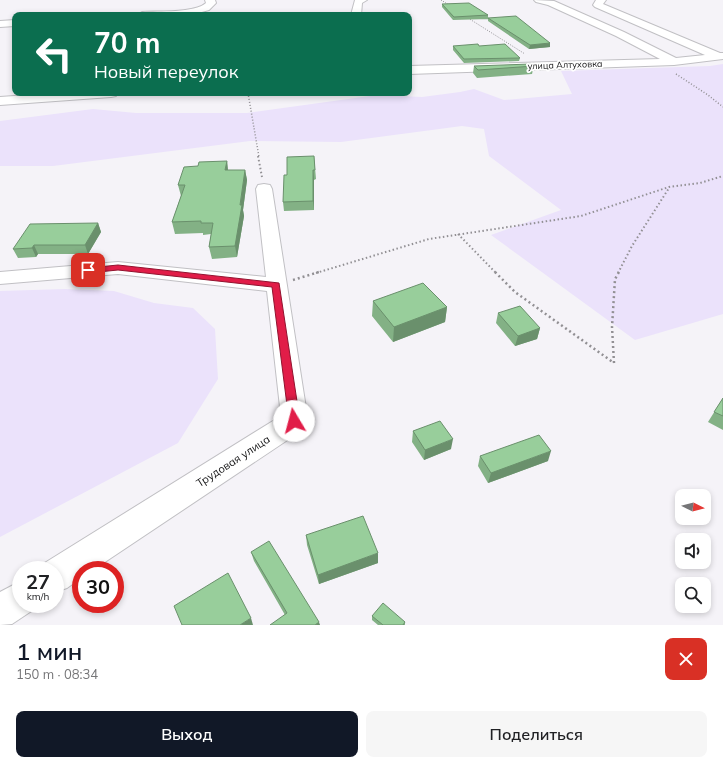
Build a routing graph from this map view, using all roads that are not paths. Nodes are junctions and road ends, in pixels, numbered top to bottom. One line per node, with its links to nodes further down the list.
1 (210, 0): 5 (street)
2 (362, 0): 6 (street)
3 (539, 0): 10 (street)
4 (601, 0): 9 (street)
5 (192, 12)
6 (356, 12)
7 (12, 23): 8 (street)
8 (0, 24)
9 (721, 56): 10 (street, улица Алтуховка)
10 (674, 62): 11 (street, улица Алтуховка)
11 (412, 70)
12 (69, 96): 13 (street)
13 (0, 101)
14 (264, 189): 16 (street, Трудовая улица)
15 (0, 278): 16 (street)
16 (276, 285): 17 (street, Трудовая улица)
17 (64, 570)
18 (12, 604): 19 (street)
19 (0, 612)

